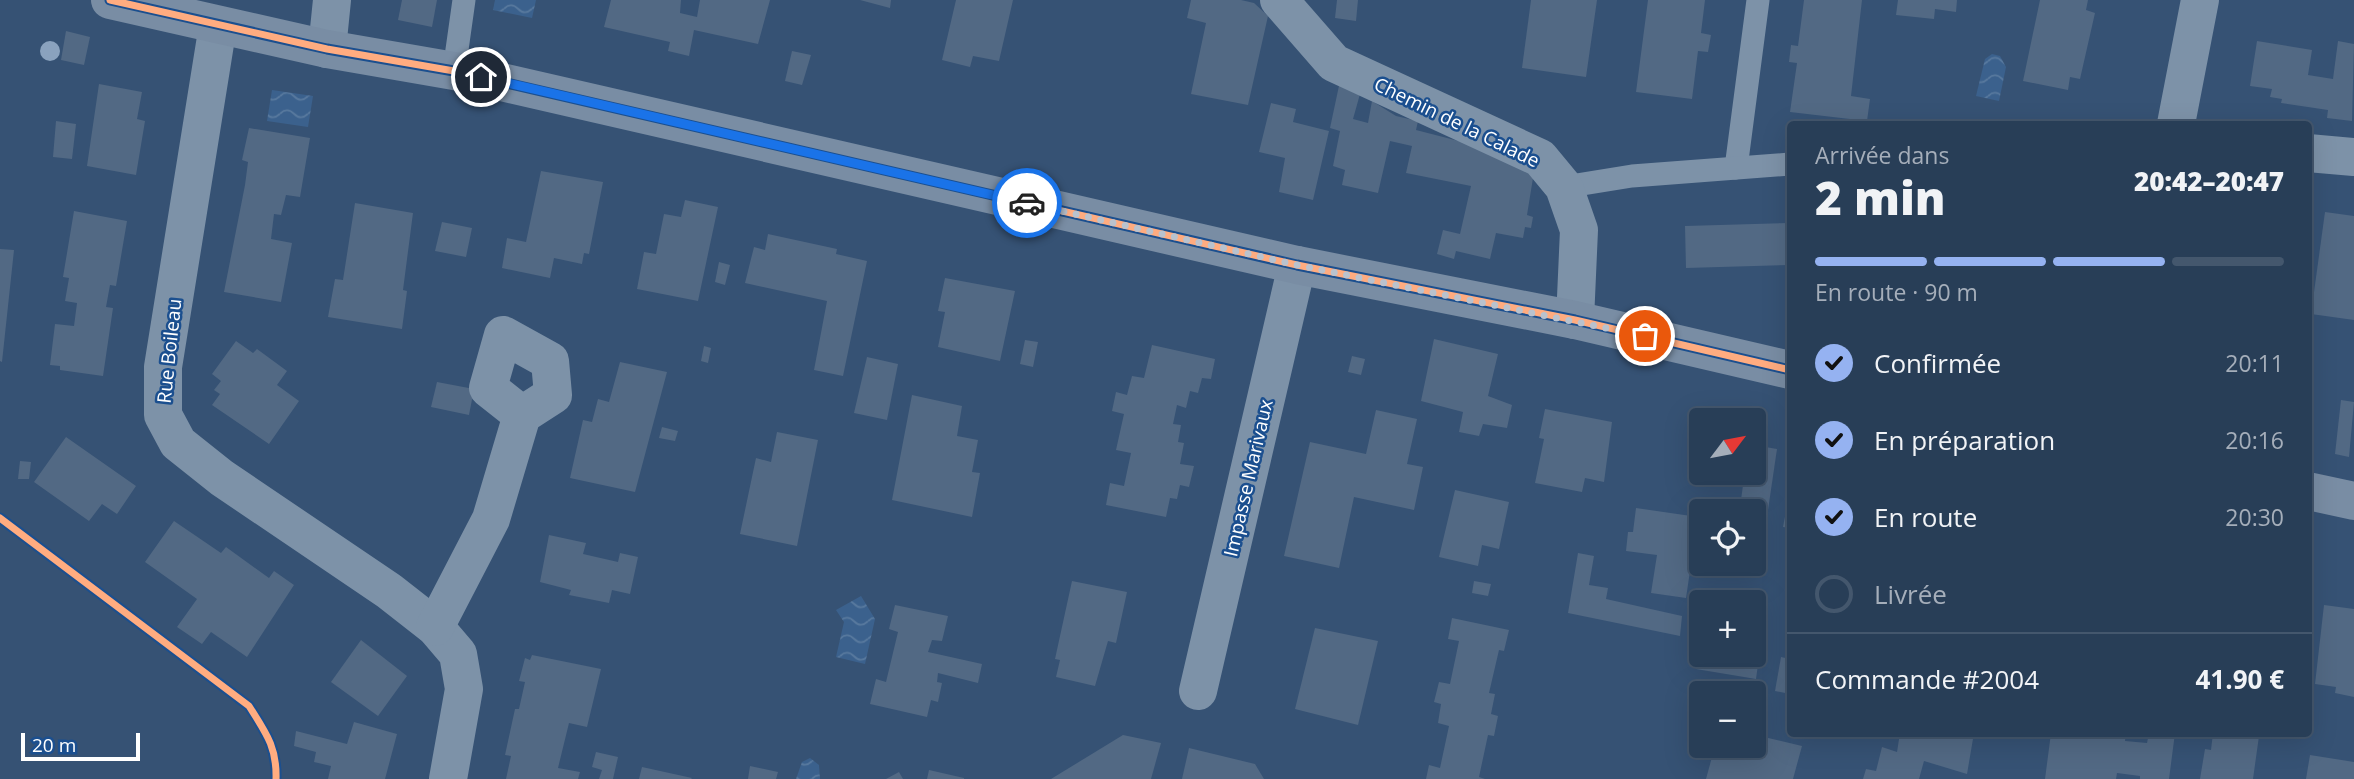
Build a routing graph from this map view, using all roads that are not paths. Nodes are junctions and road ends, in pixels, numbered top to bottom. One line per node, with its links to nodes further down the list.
1 (110, 0): 7 (main road)
2 (332, 0): 8 (street)
3 (464, 0): 9 (lane)
4 (1279, 0): 15 (street, Chemin de la Calade)
5 (1758, 0): 14 (lane)
6 (2200, 0): 10 (street)
7 (218, 26): 8 (main road); 22 (street, Rue Boileau)
8 (327, 49): 9 (main road)
9 (454, 71): 16 (main road)
10 (2177, 121)
11 (2312, 153): 12 (street)
12 (2354, 157)
13 (1787, 164): 14 (lane)
14 (1736, 168): 15 (lane)
15 (1564, 187): 17 (street, Chemin de la Calade)
16 (1297, 265): 17 (main road); 23 (street, Impasse Marivaux)
17 (1575, 320): 18 (main road)
18 (1787, 369)
19 (523, 415): 22 (street)
20 (2312, 492): 21 (main road)
21 (2354, 500)
22 (435, 627): 24 (street, Rue Boileau)
23 (1198, 691)
24 (448, 779)

